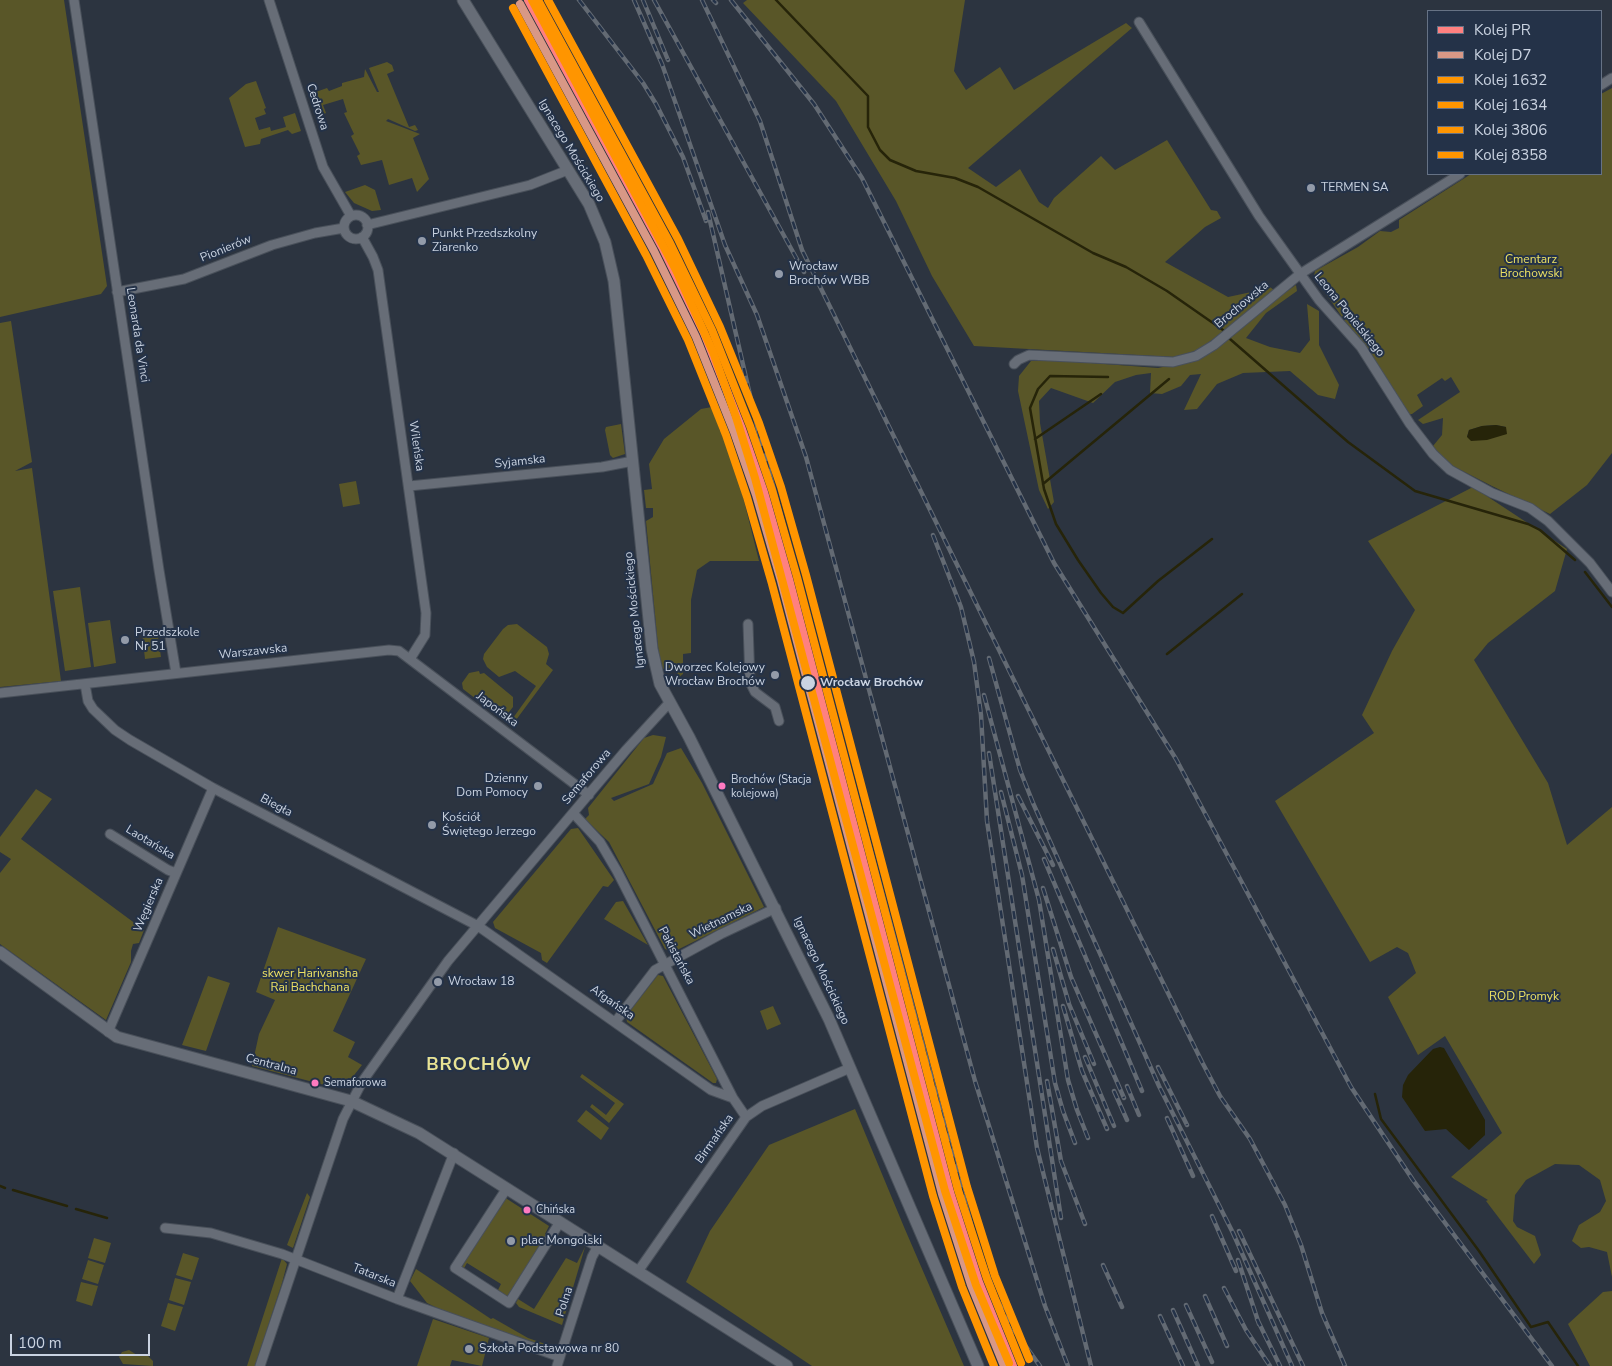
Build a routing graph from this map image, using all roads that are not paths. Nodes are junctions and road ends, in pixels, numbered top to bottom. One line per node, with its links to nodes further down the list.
1 (74, 0): 12 (street, Leonarda da Vinci)
2 (269, 0): 7 (street, Cedrowa)
3 (463, 0): 5 (street, Ignacego Mościckiego)
4 (1139, 22): 11 (street, Leona Popielskiego)
5 (568, 170): 8 (street); 14 (street, Ignacego Mościckiego)
6 (1458, 175): 11 (street, Brochowska)
7 (350, 216): 8 (street); 9 (street)
8 (367, 225): 10 (street)
9 (344, 228): 10 (street); 12 (street, Pionierów)
10 (362, 237): 15 (street, Wileńska)
11 (1300, 274): 13 (street, Brochowska); 16 (street, Leona Popielskiego)
12 (118, 292): 20 (street, Leonarda da Vinci)
13 (1014, 364)
14 (634, 461): 15 (street, Syjamska); 23 (street, Ignacego Mościckiego)
15 (409, 486): 19 (street, Wileńska)
16 (1612, 592)
17 (748, 624): 24 (street)
18 (389, 650): 19 (street, Japońska); 20 (street, Warszawska)
19 (410, 659): 26 (street, Japońska)
20 (176, 673): 21 (street, Warszawska)
21 (85, 684): 22 (street, Warszawska); 25 (street, Biegła)
22 (0, 693)
23 (670, 702): 26 (street, Semaforowa); 30 (street, Ignacego Mościckiego)
24 (779, 721)
25 (214, 788): 29 (street, Węgierska); 31 (street, Biegła)
26 (589, 795): 27 (street, Semaforowa)
27 (573, 813): 31 (street, Semaforowa); 33 (street, Pakistańska)
28 (110, 834): 29 (street, Laotańska)
29 (176, 873): 35 (street, Węgierska)
30 (776, 908): 33 (street, Wietnamska); 36 (street, Ignacego Mościckiego)
31 (478, 926): 34 (street, Afgańska); 38 (street, Semaforowa)
32 (0, 952): 35 (street, Centralna)
33 (665, 963): 34 (street, Wietnamska); 37 (street, Pakistańska)
34 (616, 1021): 37 (street, Afgańska)
35 (108, 1032): 38 (street, Centralna)
36 (850, 1068): 39 (street, Birmańska); 51 (street, Ignacego Mościckiego)
37 (733, 1098): 39 (street, Pakistańska)
38 (351, 1101): 40 (street, Centralna); 45 (street, Semaforowa)
39 (746, 1117): 46 (street, Birmańska)
40 (454, 1153): 41 (street, Centralna); 47 (street, Tatarska)
41 (507, 1188): 42 (street, Centralna); 42 (street)
42 (560, 1222): 44 (street, Centralna)
43 (165, 1228): 45 (street, Tatarska)
44 (598, 1246): 46 (street, Centralna); 48 (street, Polna)
45 (295, 1259): 47 (street, Tatarska); 49 (street, Semaforowa)
46 (639, 1270): 50 (street)
47 (397, 1299): 48 (street)
48 (559, 1362)
49 (260, 1366)
50 (787, 1366)
51 (978, 1366)

